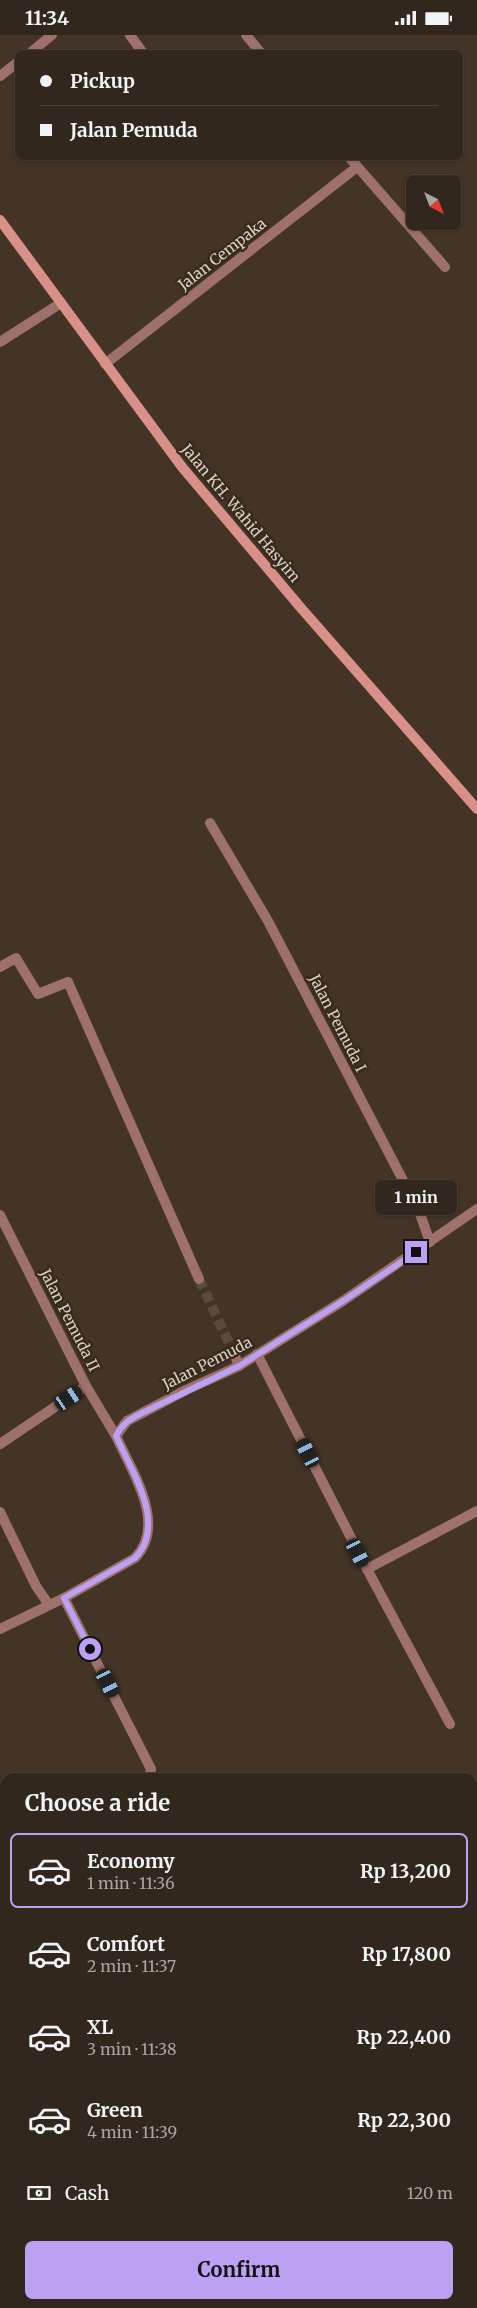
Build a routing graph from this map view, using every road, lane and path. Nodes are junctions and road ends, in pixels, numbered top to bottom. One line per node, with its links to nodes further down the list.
1 (52, 35): 4 (street)
2 (130, 35): 5 (street)
3 (246, 35): 6 (street)
4 (34, 50)
5 (141, 50)
6 (258, 50)
7 (15, 64): 8 (street)
8 (0, 76)
9 (351, 160): 10 (street)
10 (357, 167): 12 (street); 15 (street, Jalan Cempaka)
11 (0, 220): 13 (street, Jalan KH. Wahid Hasyim)
12 (445, 267)
13 (61, 303): 14 (street); 15 (street, Jalan KH. Wahid Hasyim)
14 (0, 342)
15 (105, 364): 16 (street, Jalan KH. Wahid Hasyim)
16 (477, 809)
17 (210, 823): 21 (street, Jalan Pemuda I)
18 (0, 967): 22 (street)
19 (477, 1209): 21 (street, Jalan Pemuda)
20 (0, 1215): 24 (street, Jalan Pemuda II)
21 (430, 1242): 23 (street, Jalan Pemuda)
22 (199, 1279)
23 (257, 1354): 25 (street, Jalan Pemuda); 29 (street)
24 (86, 1386): 25 (street, Jalan Pemuda II); 26 (street)
25 (116, 1436): 30 (street)
26 (0, 1444)
27 (477, 1511): 29 (street)
28 (0, 1512): 31 (street)
29 (367, 1569): 33 (street)
30 (64, 1598): 31 (street); 34 (street)
31 (49, 1605): 32 (street)
32 (0, 1629)
33 (450, 1724)
34 (150, 1773)

